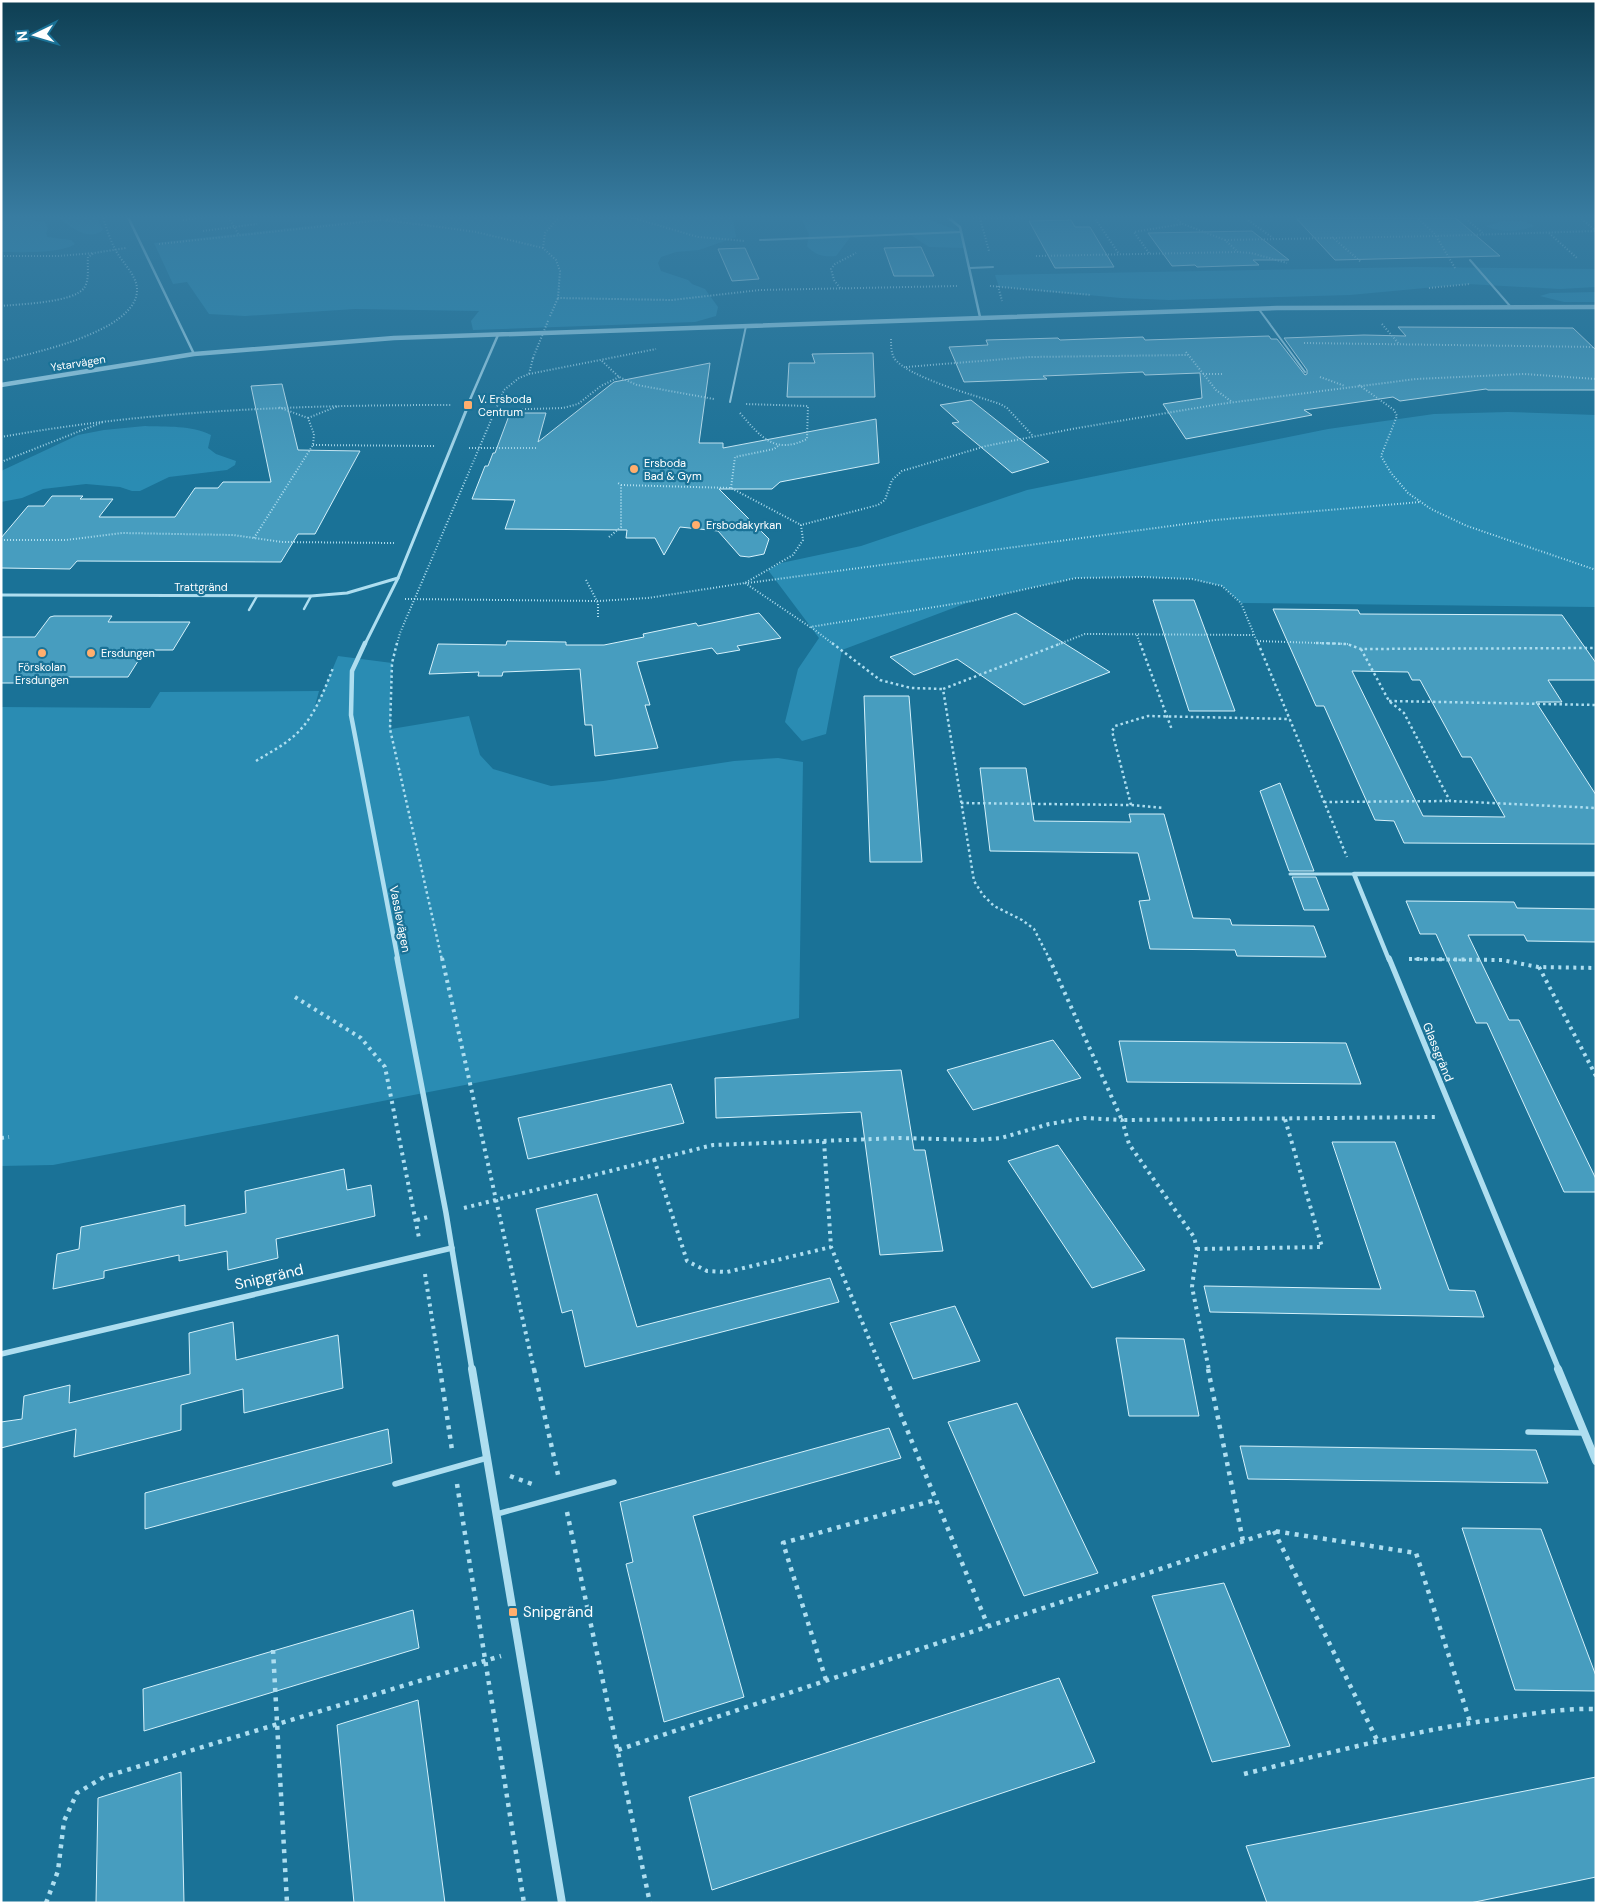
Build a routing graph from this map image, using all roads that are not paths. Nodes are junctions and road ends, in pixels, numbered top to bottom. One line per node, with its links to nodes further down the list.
1 (171, 304): 9 (street)
2 (977, 304): 6 (street)
3 (1510, 306): 4 (street, Ystarvägen); 5 (street, Ystarvägen)
4 (1258, 308): 6 (street, Ystarvägen); 10 (lane)
5 (1596, 308)
6 (980, 317): 7 (street, Ystarvägen)
7 (746, 326): 8 (street, Ystarvägen); 12 (lane)
8 (498, 335): 9 (street, Ystarvägen); 13 (street)
9 (194, 354): 11 (street, Ystarvägen)
10 (1305, 372)
11 (1, 385)
12 (730, 402)
13 (398, 578): 16 (street, Trattgränd); 22 (street, Vasslevägen)
14 (1, 595): 15 (street, Trattgränd)
15 (257, 596): 16 (street, Trattgränd); 18 (lane)
16 (311, 596): 17 (lane)
17 (304, 609)
18 (249, 610)
19 (1290, 874): 20 (lane)
20 (1354, 874): 21 (street); 25 (street, Glassgränd)
21 (1596, 874)
22 (452, 1248): 23 (street, Snipgränd); 26 (street)
23 (1, 1354)
24 (1528, 1432): 25 (lane)
25 (1584, 1433): 27 (street, Glassgränd)
26 (487, 1458): 29 (lane); 30 (street)
27 (1596, 1461)
28 (614, 1482): 30 (lane)
29 (395, 1484)
30 (497, 1514): 31 (street)
31 (562, 1903)

